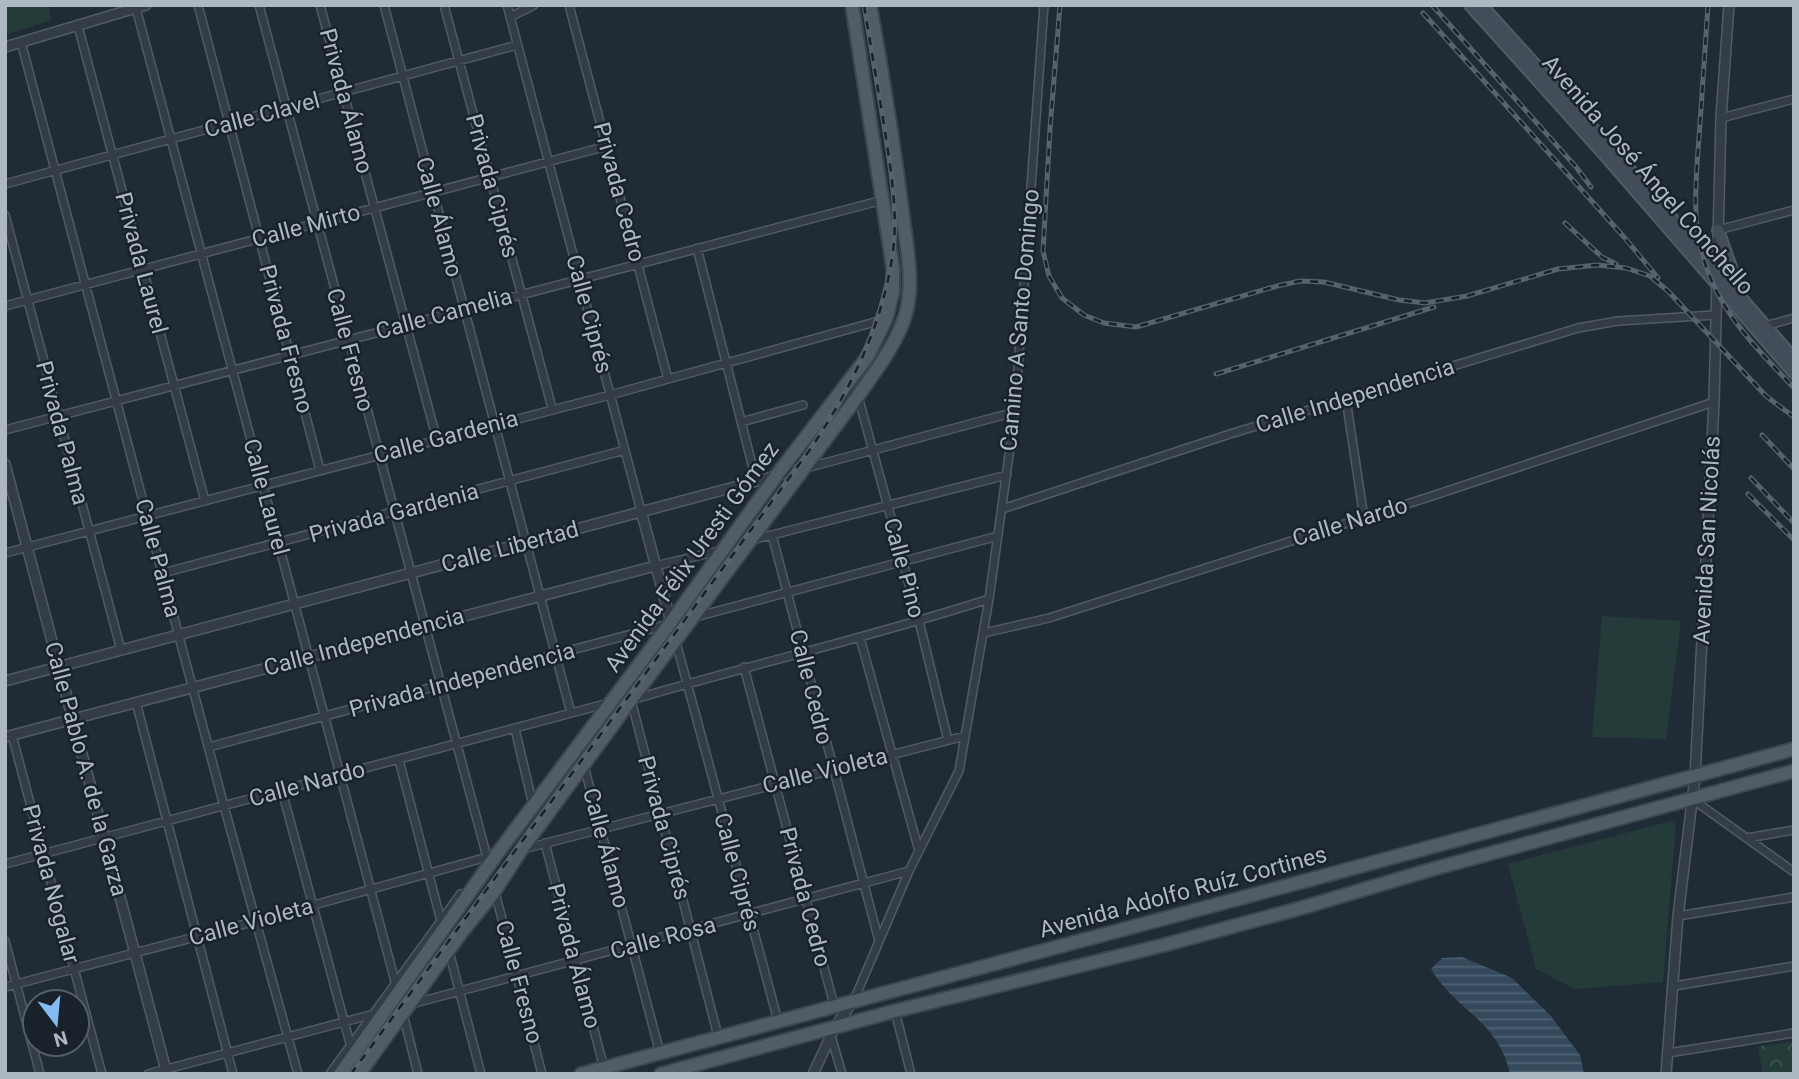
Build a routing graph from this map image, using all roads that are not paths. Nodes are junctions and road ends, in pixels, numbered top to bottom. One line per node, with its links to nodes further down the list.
1 (146, 5): 16 (street)
2 (198, 5): 28 (street, Privada Fresno)
3 (259, 5): 26 (street, Calle Fresno)
4 (320, 5): 24 (street, Privada Álamo)
5 (384, 5): 23 (street, Calle Álamo)
6 (444, 5): 22 (street, Privada Ciprés)
7 (507, 5): 17 (street, Calle Ciprés)
8 (534, 5): 17 (street)
9 (569, 5): 30 (street, Privada Cedro)
10 (852, 5): 37 (main road, Avenida Félix Uresti Gómez)
11 (870, 5): 71 (main road, Avenida Félix Uresti Gómez)
12 (1044, 5): 77 (street, Camino A Santo Domingo)
13 (1470, 5): 50 (main road, Avenida José Ángel Conchello)
14 (1481, 5): 47 (main road, Avenida José Ángel Conchello)
15 (1729, 5): 27 (street, Avenida San Nicolás)
16 (136, 8): 18 (street); 29 (street, Calle Laurel)
17 (510, 18): 20 (street, Calle Ciprés)
18 (78, 26): 19 (street); 31 (street, Privada Laurel)
19 (21, 43): 21 (street); 33 (street, Calle Palma)
20 (517, 45): 22 (street, Calle Clavel); 32 (street, Calle Ciprés)
21 (5, 47)
22 (459, 61): 23 (street, Calle Clavel); 34 (street, Privada Ciprés)
23 (402, 77): 24 (street, Calle Clavel); 36 (street, Calle Álamo)
24 (344, 93): 26 (street, Calle Clavel); 38 (street, Privada Álamo)
25 (1794, 99): 27 (street)
26 (286, 109): 28 (street, Calle Clavel); 41 (street, Calle Fresno)
27 (1721, 118): 42 (street, Avenida San Nicolás)
28 (229, 124): 29 (street, Calle Clavel); 43 (street, Privada Fresno)
29 (171, 140): 31 (street, Calle Clavel); 45 (street, Calle Laurel)
30 (607, 146): 32 (street, Calle Mirto); 46 (street, Privada Cedro)
31 (113, 155): 33 (street, Calle Clavel); 48 (street, Privada Laurel)
32 (549, 162): 34 (street, Calle Mirto); 49 (street, Calle Ciprés)
33 (56, 170): 35 (street, Calle Clavel); 51 (street, Calle Palma)
34 (490, 178): 36 (street, Calle Mirto); 52 (street, Privada Ciprés)
35 (5, 184)
36 (433, 193): 38 (street, Calle Mirto); 56 (street, Calle Álamo)
37 (883, 200): 44 (street, Calle Camelia); 59 (main road, Avenida Félix Uresti Gómez)
38 (376, 208): 41 (street, Calle Mirto); 60 (street, Privada Álamo)
39 (1794, 210): 42 (street)
40 (5, 215): 53 (street, Privada Palma)
41 (317, 225): 43 (street, Calle Mirto); 62 (street, Calle Fresno)
42 (1718, 230): 47 (street, Avenida San Nicolás); 54 (main road)
43 (259, 239): 45 (street, Calle Mirto); 63 (street, Privada Fresno)
44 (696, 248): 46 (street, Calle Camelia); 65 (street)
45 (201, 255): 48 (street, Calle Mirto); 66 (street, Calle Laurel)
46 (637, 263): 49 (street, Calle Camelia); 68 (street, Privada Cedro)
47 (1716, 267): 50 (street, Avenida San Nicolás); 54 (main road, Avenida José Ángel Conchello)
48 (143, 270): 51 (street, Calle Mirto); 69 (street, Privada Laurel)
49 (579, 279): 52 (street, Calle Camelia); 70 (street, Calle Ciprés)
50 (1716, 283): 57 (street, Avenida San Nicolás); 67 (main road, Avenida José Ángel Conchello)
51 (86, 284): 53 (street, Calle Mirto); 73 (street, Calle Palma)
52 (520, 294): 56 (street, Calle Camelia); 76 (street, Privada Ciprés)
53 (28, 300): 55 (street, Calle Mirto); 78 (street, Privada Palma)
54 (1745, 302): 61 (main road, Avenida José Ángel Conchello)
55 (5, 306)
56 (464, 308): 60 (street, Calle Camelia); 80 (street, Calle Álamo)
57 (1715, 315): 72 (street, Calle Independencia); 74 (street, Avenida San Nicolás)
58 (1794, 318): 61 (street)
59 (886, 319): 65 (street, Calle Gardenia); 90 (main road, Avenida Félix Uresti Gómez)
60 (406, 323): 62 (street, Calle Camelia); 82 (street, Privada Álamo)
61 (1765, 326): 64 (main road, Avenida José Ángel Conchello)
62 (348, 340): 63 (street, Calle Camelia); 85 (street, Calle Fresno)
63 (290, 355): 66 (street, Calle Camelia); 88 (street, Privada Fresno)
64 (1794, 359)
65 (724, 363): 68 (street, Calle Gardenia); 79 (street)
66 (232, 370): 69 (street, Calle Camelia); 93 (street, Calle Laurel)
67 (1794, 373)
68 (668, 379): 70 (street, Calle Gardenia)
69 (174, 385): 73 (street, Calle Camelia); 94 (street, Privada Laurel)
70 (610, 394): 76 (street, Calle Gardenia); 83 (street, Calle Ciprés)
71 (858, 396): 84 (street, Calle Pino); 87 (main road, Avenida Félix Uresti Gómez)
72 (1346, 399): 96 (street, Calle Independencia); 100 (street)
73 (116, 400): 78 (street, Calle Camelia); 99 (street, Calle Palma)
74 (1714, 402): 100 (street, Calle Nardo); 155 (street, Avenida San Nicolás)
75 (803, 405): 79 (street)
76 (552, 408): 80 (street, Calle Gardenia)
77 (1015, 412): 84 (street, Calle Libertad); 89 (street, Camino A Santo Domingo)
78 (58, 416): 81 (street, Calle Camelia); 101 (street, Privada Palma)
79 (741, 422): 91 (street)
80 (494, 424): 82 (street, Calle Gardenia); 92 (street, Calle Álamo)
81 (5, 430)
82 (437, 440): 85 (street, Calle Gardenia)
83 (625, 450): 92 (street, Privada Gardenia); 97 (street, Calle Ciprés)
84 (871, 451): 87 (street, Calle Libertad); 95 (street, Calle Pino)
85 (378, 455): 88 (street, Calle Gardenia); 98 (street, Calle Fresno)
86 (5, 464): 107 (street, Calle Pablo A. de la Garza)
87 (802, 469): 90 (street, Calle Libertad); 104 (main road, Avenida Félix Uresti Gómez)
88 (320, 470): 93 (street, Calle Gardenia)
89 (1007, 475): 95 (street); 96 (street, Camino A Santo Domingo)
90 (776, 476): 91 (street, Calle Libertad); 108 (main road, Avenida Félix Uresti Gómez)
91 (756, 480): 97 (street, Calle Libertad)
92 (510, 482): 98 (street, Privada Gardenia); 105 (street, Calle Álamo)
93 (262, 486): 94 (street, Calle Gardenia); 106 (street, Calle Laurel)
94 (205, 501): 99 (street, Calle Gardenia)
95 (887, 507): 102 (street); 110 (street, Calle Pino)
96 (1002, 509): 103 (street, Camino A Santo Domingo)
97 (641, 511): 105 (street, Calle Libertad); 111 (street, Calle Ciprés)
98 (394, 513): 106 (street, Privada Gardenia); 113 (street, Calle Fresno)
99 (147, 517): 101 (street, Calle Gardenia); 112 (street, Calle Palma)
100 (1364, 518): 122 (street, Calle Nardo)
101 (88, 533): 107 (street, Calle Gardenia); 126 (street, Privada Palma)
102 (772, 535): 104 (street); 114 (street, Calle Cedro)
103 (998, 536): 110 (street, Privada Independencia); 116 (street, Camino A Santo Domingo)
104 (750, 541): 118 (main road, Avenida Félix Uresti Gómez)
105 (526, 542): 113 (street, Calle Libertad); 115 (street, Calle Álamo)
106 (278, 544): 112 (street, Privada Gardenia); 117 (street, Calle Laurel)
107 (27, 547): 109 (street, Calle Gardenia); 130 (street, Calle Pablo A. de la Garza)
108 (724, 550): 111 (street, Calle Independencia); 120 (main road, Avenida Félix Uresti Gómez)
109 (5, 553)
110 (903, 563): 114 (street, Privada Independencia); 119 (street, Calle Pino)
111 (655, 566): 115 (street, Calle Independencia); 120 (street, Calle Ciprés)
112 (163, 573): 123 (street, Calle Palma)
113 (410, 574): 117 (street, Calle Libertad); 121 (street, Calle Fresno)
114 (787, 594): 118 (street, Privada Independencia); 127 (street, Calle Cedro)
115 (540, 595): 121 (street, Calle Independencia); 128 (street, Calle Álamo)
116 (989, 599): 119 (street); 122 (street, Camino A Santo Domingo)
117 (295, 605): 123 (street, Calle Libertad); 129 (street, Calle Laurel)
118 (694, 617): 120 (street, Privada Independencia); 125 (main road, Avenida Félix Uresti Gómez)
119 (919, 621): 124 (street); 145 (street, Calle Pino)
120 (671, 622): 128 (street, Privada Independencia); 138 (main road, Avenida Félix Uresti Gómez)
121 (424, 626): 129 (street, Calle Independencia); 134 (street, Calle Fresno)
122 (984, 633): 144 (street)
123 (178, 635): 126 (street, Calle Libertad); 135 (street, Calle Palma)
124 (859, 638): 127 (street); 149 (street)
125 (676, 642): 133 (street, Calle Ciprés); 136 (main road, Avenida Félix Uresti Gómez)
126 (121, 650): 130 (street, Calle Libertad)
127 (803, 652): 131 (street); 152 (street, Calle Cedro)
128 (555, 654): 134 (street, Privada Independencia); 139 (street, Calle Álamo)
129 (309, 657): 135 (street, Calle Independencia); 140 (street, Calle Laurel)
130 (59, 667): 132 (street, Calle Libertad); 141 (street, Calle Pablo A. de la Garza)
131 (744, 667): 133 (street); 156 (street, Privada Cedro)
132 (5, 681)
133 (688, 683): 136 (street); 158 (street, Calle Ciprés)
134 (439, 685): 140 (street, Privada Independencia); 146 (street, Calle Fresno)
135 (193, 687): 137 (street, Calle Independencia); 147 (street, Calle Palma)
136 (631, 700): 151 (main road, Avenida Félix Uresti Gómez); 162 (street, Privada Ciprés)
137 (136, 702): 141 (street, Calle Independencia); 163 (street)
138 (610, 703): 139 (street, Calle Nardo); 160 (main road, Avenida Félix Uresti Gómez)
139 (571, 713): 142 (street, Calle Nardo)
140 (324, 717): 147 (street, Privada Independencia); 154 (street, Calle Laurel)
141 (73, 719): 143 (street, Calle Independencia); 166 (street, Calle Pablo A. de la Garza)
142 (515, 729): 146 (street, Calle Nardo); 160 (street)
143 (8, 736): 171 (street, Privada Nogalar)
144 (965, 736): 145 (street, Calle Violeta); 170 (street)
145 (948, 740): 149 (street, Calle Violeta)
146 (456, 745): 150 (street, Calle Nardo); 172 (street, Calle Fresno)
147 (209, 747): 161 (street, Calle Palma)
148 (1794, 749): 155 (main road, Avenida Adolfo Ruíz Cortines)
149 (892, 755): 152 (street, Calle Violeta); 170 (street)
150 (399, 760): 154 (street, Calle Nardo); 176 (street)
151 (584, 766): 164 (street, Calle Álamo); 169 (main road, Avenida Félix Uresti Gómez)
152 (832, 770): 156 (street, Calle Violeta); 177 (street, Calle Cedro)
153 (1794, 771): 159 (main road, Avenida Adolfo Ruíz Cortines)
154 (340, 776): 157 (street, Calle Nardo); 178 (street, Calle Laurel)
155 (1695, 777): 159 (street, Avenida San Nicolás); 203 (main road, Avenida Adolfo Ruíz Cortines)
156 (775, 784): 158 (street, Calle Violeta); 181 (street, Privada Cedro)
157 (282, 791): 161 (street, Calle Nardo); 182 (street)
158 (718, 798): 162 (street, Calle Violeta); 183 (street, Calle Ciprés)
159 (1692, 799): 167 (street); 184 (street, Avenida San Nicolás); 206 (main road, Avenida Adolfo Ruíz Cortines)
160 (533, 805): 172 (main road, Avenida Félix Uresti Gómez)
161 (224, 806): 163 (street, Calle Nardo); 185 (street, Calle Palma)
162 (660, 813): 164 (street, Calle Violeta); 187 (street, Privada Ciprés)
163 (166, 822): 166 (street, Calle Nardo); 188 (street)
164 (603, 829): 168 (street, Calle Violeta); 191 (street, Calle Álamo)
165 (1794, 830): 167 (street)
166 (104, 838): 171 (street, Calle Nardo); 192 (street, Calle Pablo A. de la Garza)
167 (1747, 838): 175 (street)
168 (545, 843): 169 (street, Calle Violeta); 194 (street, Privada Álamo)
169 (522, 849): 179 (main road, Avenida Félix Uresti Gómez)
170 (919, 852): 174 (street)
171 (43, 854): 173 (street, Calle Nardo); 196 (street, Privada Nogalar)
172 (492, 856): 176 (street, Calle Violeta); 186 (main road, Avenida Félix Uresti Gómez)
173 (5, 864)
174 (909, 871): 177 (street, Calle Rosa); 190 (street)
175 (1794, 872)
176 (430, 874): 178 (street, Calle Violeta); 186 (street)
177 (863, 884): 181 (street, Calle Rosa); 190 (street, Calle Cedro)
178 (371, 889): 182 (street, Calle Violeta); 199 (street, Calle Laurel)
179 (493, 893): 193 (street); 197 (street, Calle Fresno); 228 (main road, Avenida Félix Uresti Gómez)
180 (1794, 897): 184 (street)
181 (806, 900): 183 (street, Calle Rosa); 205 (street, Privada Cedro)
182 (313, 905): 185 (street, Calle Violeta); 209 (street)
183 (749, 915): 187 (street, Calle Rosa); 210 (street, Calle Ciprés)
184 (1678, 916): 200 (street, Avenida San Nicolás)
185 (256, 921): 188 (street, Calle Violeta); 213 (street, Calle Palma)
186 (445, 923): 199 (street); 227 (main road, Avenida Félix Uresti Gómez)
187 (692, 931): 191 (street, Calle Rosa); 214 (street, Privada Ciprés)
188 (197, 937): 192 (street, Calle Violeta); 216 (street)
189 (5, 941): 198 (street)
190 (879, 941): 203 (street)
191 (632, 947): 194 (street, Calle Rosa); 217 (street, Calle Álamo)
192 (134, 953): 196 (street, Calle Violeta); 220 (street, Calle Pablo A. de la Garza)
193 (450, 955): 202 (street); 204 (street)
194 (575, 961): 197 (street, Calle Rosa); 219 (street, Privada Álamo)
195 (1794, 966): 200 (street)
196 (74, 969): 198 (street, Calle Violeta); 222 (street, Privada Nogalar)
197 (518, 976): 202 (street, Calle Rosa); 232 (street, Calle Fresno)
198 (16, 984): 201 (street, Calle Violeta); 221 (street)
199 (396, 985): 207 (street)
200 (1674, 986): 218 (street, Avenida San Nicolás)
201 (5, 988)
202 (460, 992): 204 (street, Calle Rosa); 231 (street)
203 (854, 1000): 205 (main road, Avenida Adolfo Ruíz Cortines); 211 (street)
204 (415, 1003): 208 (street)
205 (834, 1005): 210 (main road, Avenida Adolfo Ruíz Cortines); 211 (street)
206 (895, 1011): 211 (main road, Avenida Adolfo Ruíz Cortines); 237 (street)
207 (374, 1014): 209 (street); 215 (street)
208 (404, 1018): 229 (street); 230 (street)
209 (344, 1021): 213 (street); 215 (street)
210 (778, 1021): 214 (main road, Avenida Adolfo Ruíz Cortines)
211 (833, 1031): 234 (main road, Avenida Adolfo Ruíz Cortines); 235 (street); 236 (street)
212 (1794, 1033): 218 (street)
213 (286, 1037): 216 (street); 225 (street, Calle Palma)
214 (718, 1037): 217 (main road, Avenida Adolfo Ruíz Cortines)
215 (351, 1046): 226 (street)
216 (228, 1052): 220 (street); 224 (street)
217 (660, 1053): 219 (main road, Avenida Adolfo Ruíz Cortines)
218 (1668, 1054): 238 (street, Avenida San Nicolás)
219 (604, 1068): 233 (main road, Avenida Adolfo Ruíz Cortines)
220 (167, 1071): 223 (street)
221 (40, 1074)
222 (102, 1074)
223 (148, 1074)
224 (233, 1074)
225 (298, 1074)
226 (331, 1074)
227 (340, 1074)
228 (359, 1074)
229 (365, 1074)
230 (418, 1074)
231 (481, 1074)
232 (542, 1074)
233 (581, 1074)
234 (661, 1074)
235 (813, 1074)
236 (842, 1074)
237 (911, 1074)
238 (1666, 1074)

